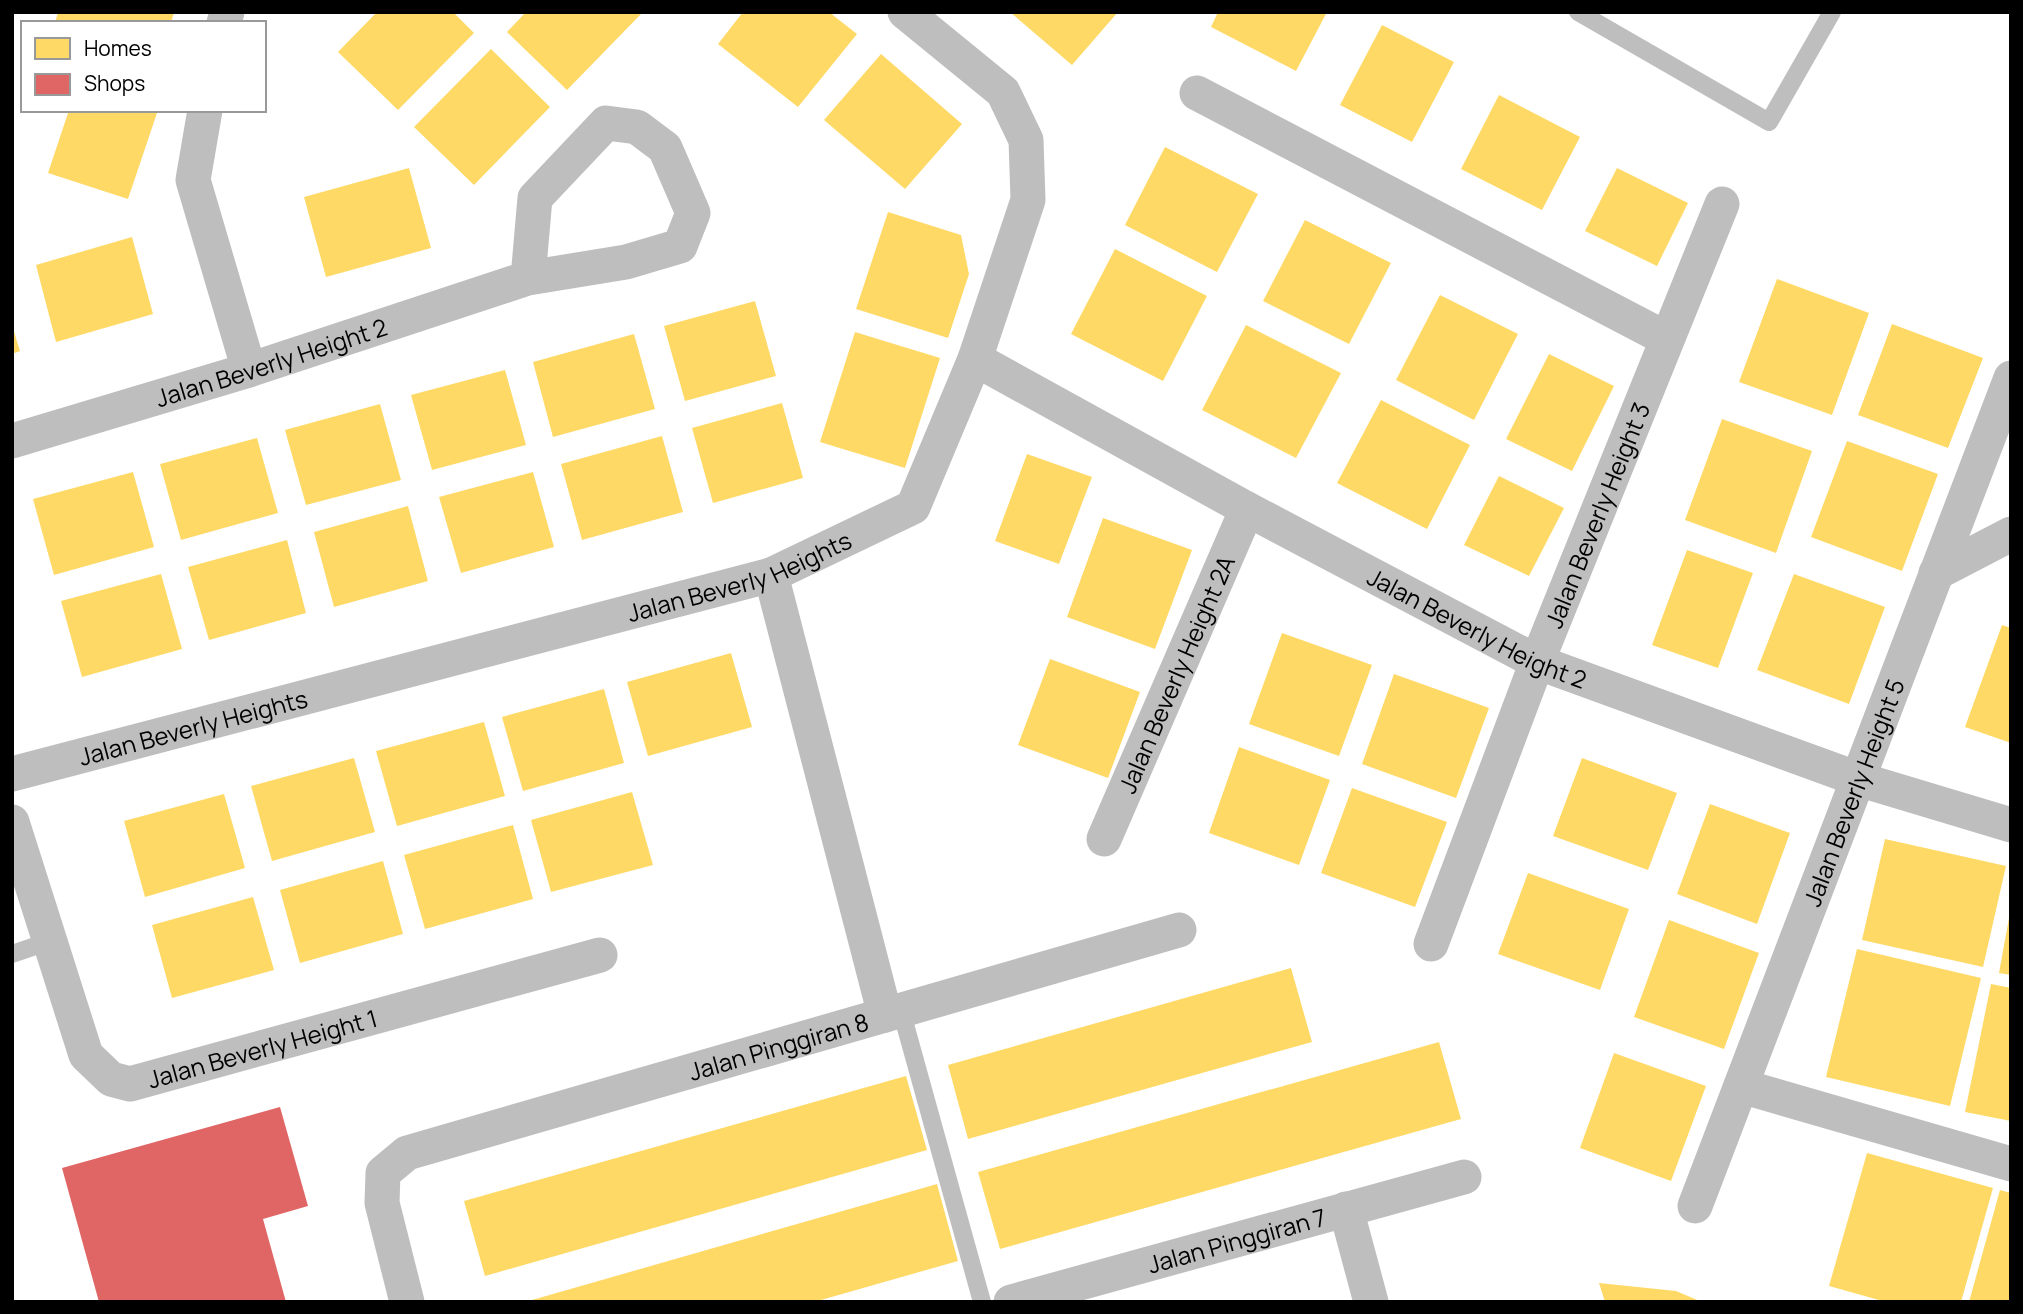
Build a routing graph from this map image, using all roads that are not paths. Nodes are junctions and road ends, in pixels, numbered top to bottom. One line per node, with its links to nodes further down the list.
1 (905, 12): 9 (street, Jalan Beverly Heights)
2 (1578, 12): 3 (lane)
3 (1832, 12)
4 (1197, 93): 8 (street)
5 (205, 112): 10 (street)
6 (1722, 204): 8 (street, Jalan Beverly Height 3)
7 (528, 278): 7 (street, Jalan Beverly Height 2); 10 (street, Jalan Beverly Height 2)
8 (1667, 339): 17 (street, Jalan Beverly Height 3)
9 (975, 359): 13 (street, Jalan Beverly Height 2); 16 (street, Jalan Beverly Heights)
10 (249, 370): 12 (street, Jalan Beverly Height 2)
11 (2011, 377): 15 (street, Jalan Beverly Height 5)
12 (12, 441)
13 (1247, 509): 17 (street, Jalan Beverly Height 2); 22 (street, Jalan Beverly Height 2A)
14 (2011, 534): 15 (street)
15 (1936, 573): 19 (street, Jalan Beverly Height 5)
16 (771, 575): 18 (street, Jalan Beverly Heights); 28 (street)
17 (1537, 662): 19 (street, Jalan Beverly Height 2); 25 (street, Jalan Beverly Height 3)
18 (12, 774)
19 (1858, 779): 21 (street, Jalan Beverly Height 2); 29 (street, Jalan Beverly Height 5)
20 (12, 822): 24 (street, Jalan Beverly Height 1)
21 (2011, 825)
22 (1104, 839)
23 (1179, 930): 28 (street, Jalan Pinggiran 8)
24 (50, 941): 26 (lane); 27 (street, Jalan Beverly Height 1)
25 (1431, 944)
26 (12, 954)
27 (600, 955)
28 (893, 1012): 35 (street, Jalan Pinggiran 8); 36 (lane)
29 (1741, 1086): 30 (street); 32 (street, Jalan Beverly Height 5)
30 (2011, 1164)
31 (1464, 1177): 33 (street, Jalan Pinggiran 7)
32 (1695, 1206)
33 (1346, 1209): 34 (street, Jalan Pinggiran 7); 37 (street)
34 (1032, 1299)
35 (407, 1302)
36 (982, 1302)
37 (1371, 1302)

